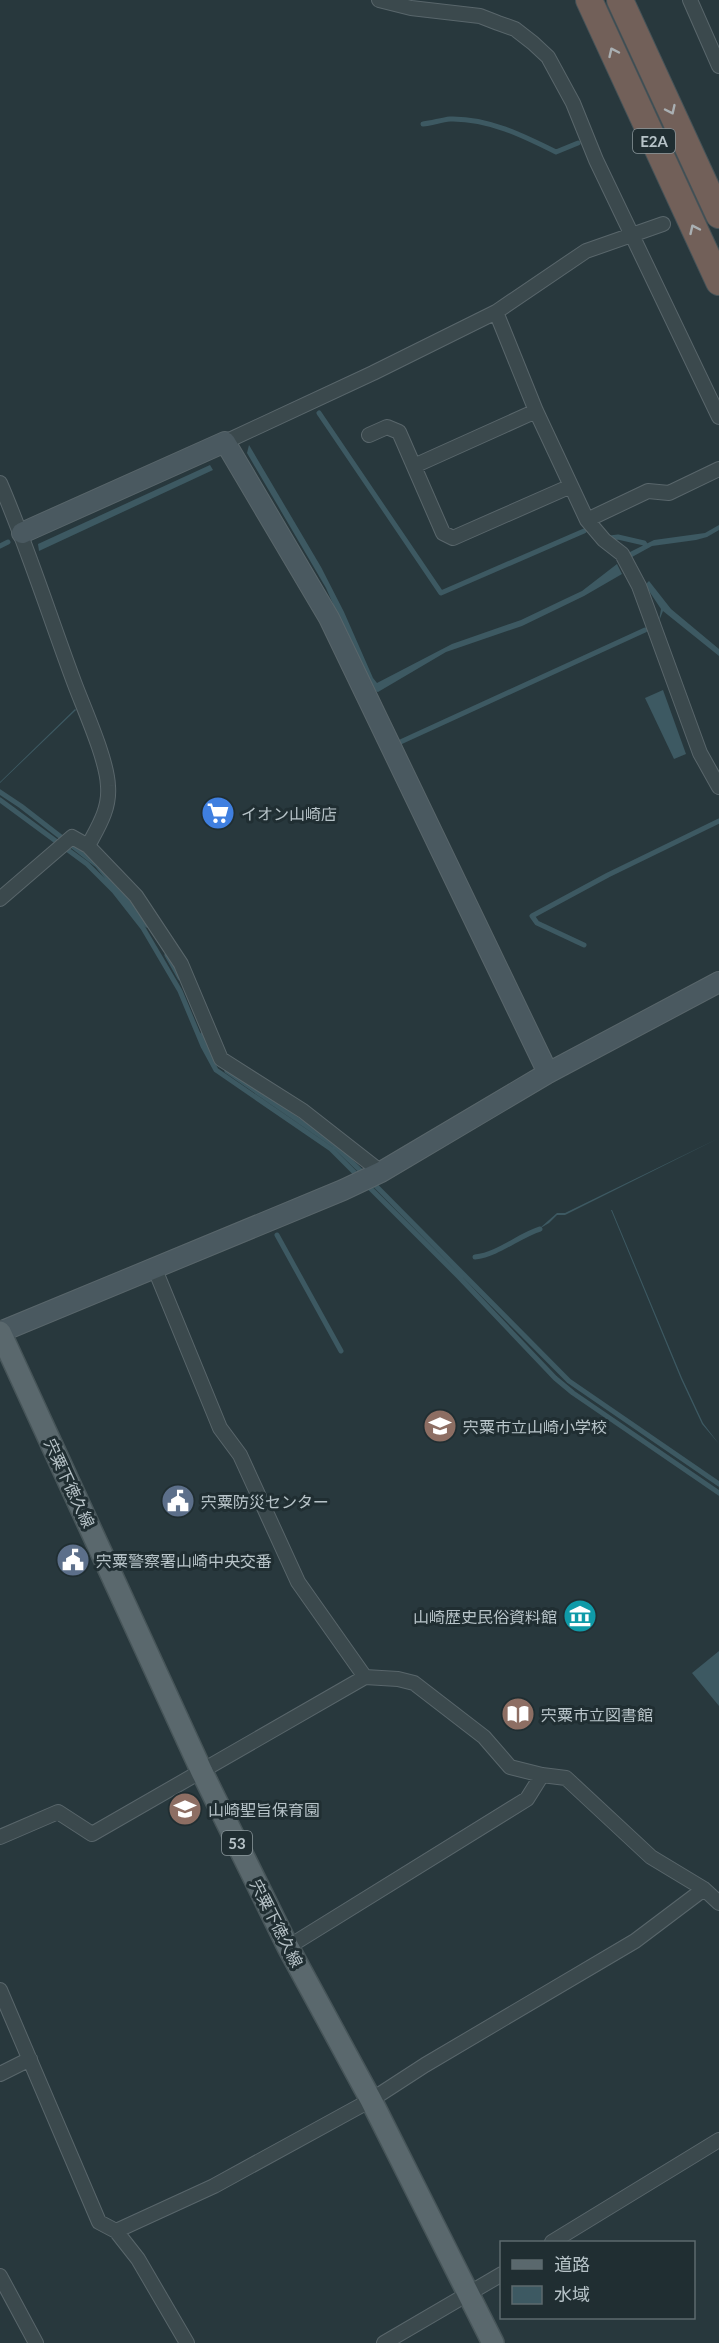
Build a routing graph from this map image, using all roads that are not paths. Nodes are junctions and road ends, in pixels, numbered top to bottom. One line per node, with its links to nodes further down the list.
1 (379, 0): 8 (street)
2 (589, 0): 9 (highway, E2A, one-way to 2)
3 (620, 0): 6 (highway, E2A, one-way to 6)
4 (690, 0): 5 (street)
5 (719, 66)
6 (719, 215)
7 (663, 224): 8 (street)
8 (632, 234): 10 (street); 12 (street)
9 (719, 282)
10 (496, 312): 11 (street); 14 (street)
11 (536, 411): 15 (street); 18 (street)
12 (719, 417)
13 (369, 435): 15 (street)
14 (225, 442): 20 (street); 25 (street)
15 (414, 466): 18 (street)
16 (719, 469): 19 (street)
17 (0, 483): 20 (street)
18 (571, 486): 19 (street)
19 (587, 520): 21 (street)
20 (22, 533): 22 (street)
21 (719, 787)
22 (88, 846): 23 (street); 26 (street)
23 (0, 899)
24 (719, 982): 25 (street)
25 (548, 1073): 26 (street)
26 (381, 1172): 27 (street)
27 (153, 1267): 28 (street); 29 (street)
28 (0, 1332): 30 (main road, 宍粟下徳久線 / 53)
29 (365, 1677): 30 (street); 31 (street)
30 (202, 1772): 32 (street); 35 (main road, 宍粟下徳久線 / 53)
31 (542, 1775): 33 (street); 35 (street)
32 (0, 1837)
33 (704, 1889): 34 (street); 39 (street)
34 (719, 1904)
35 (288, 1947): 39 (main road, 宍粟下徳久線 / 53)
36 (0, 1990): 37 (street)
37 (30, 2059): 38 (street); 41 (street)
38 (0, 2074)
39 (371, 2100): 41 (street); 45 (main road, 宍粟下徳久線 / 53)
40 (719, 2140): 42 (street)
41 (116, 2231): 47 (street)
42 (554, 2241)
43 (500, 2275): 45 (street)
44 (0, 2276): 46 (street)
45 (468, 2294): 48 (street); 49 (main road, 宍粟下徳久線 / 53)
46 (36, 2343)
47 (187, 2343)
48 (384, 2343)
49 (494, 2343)

